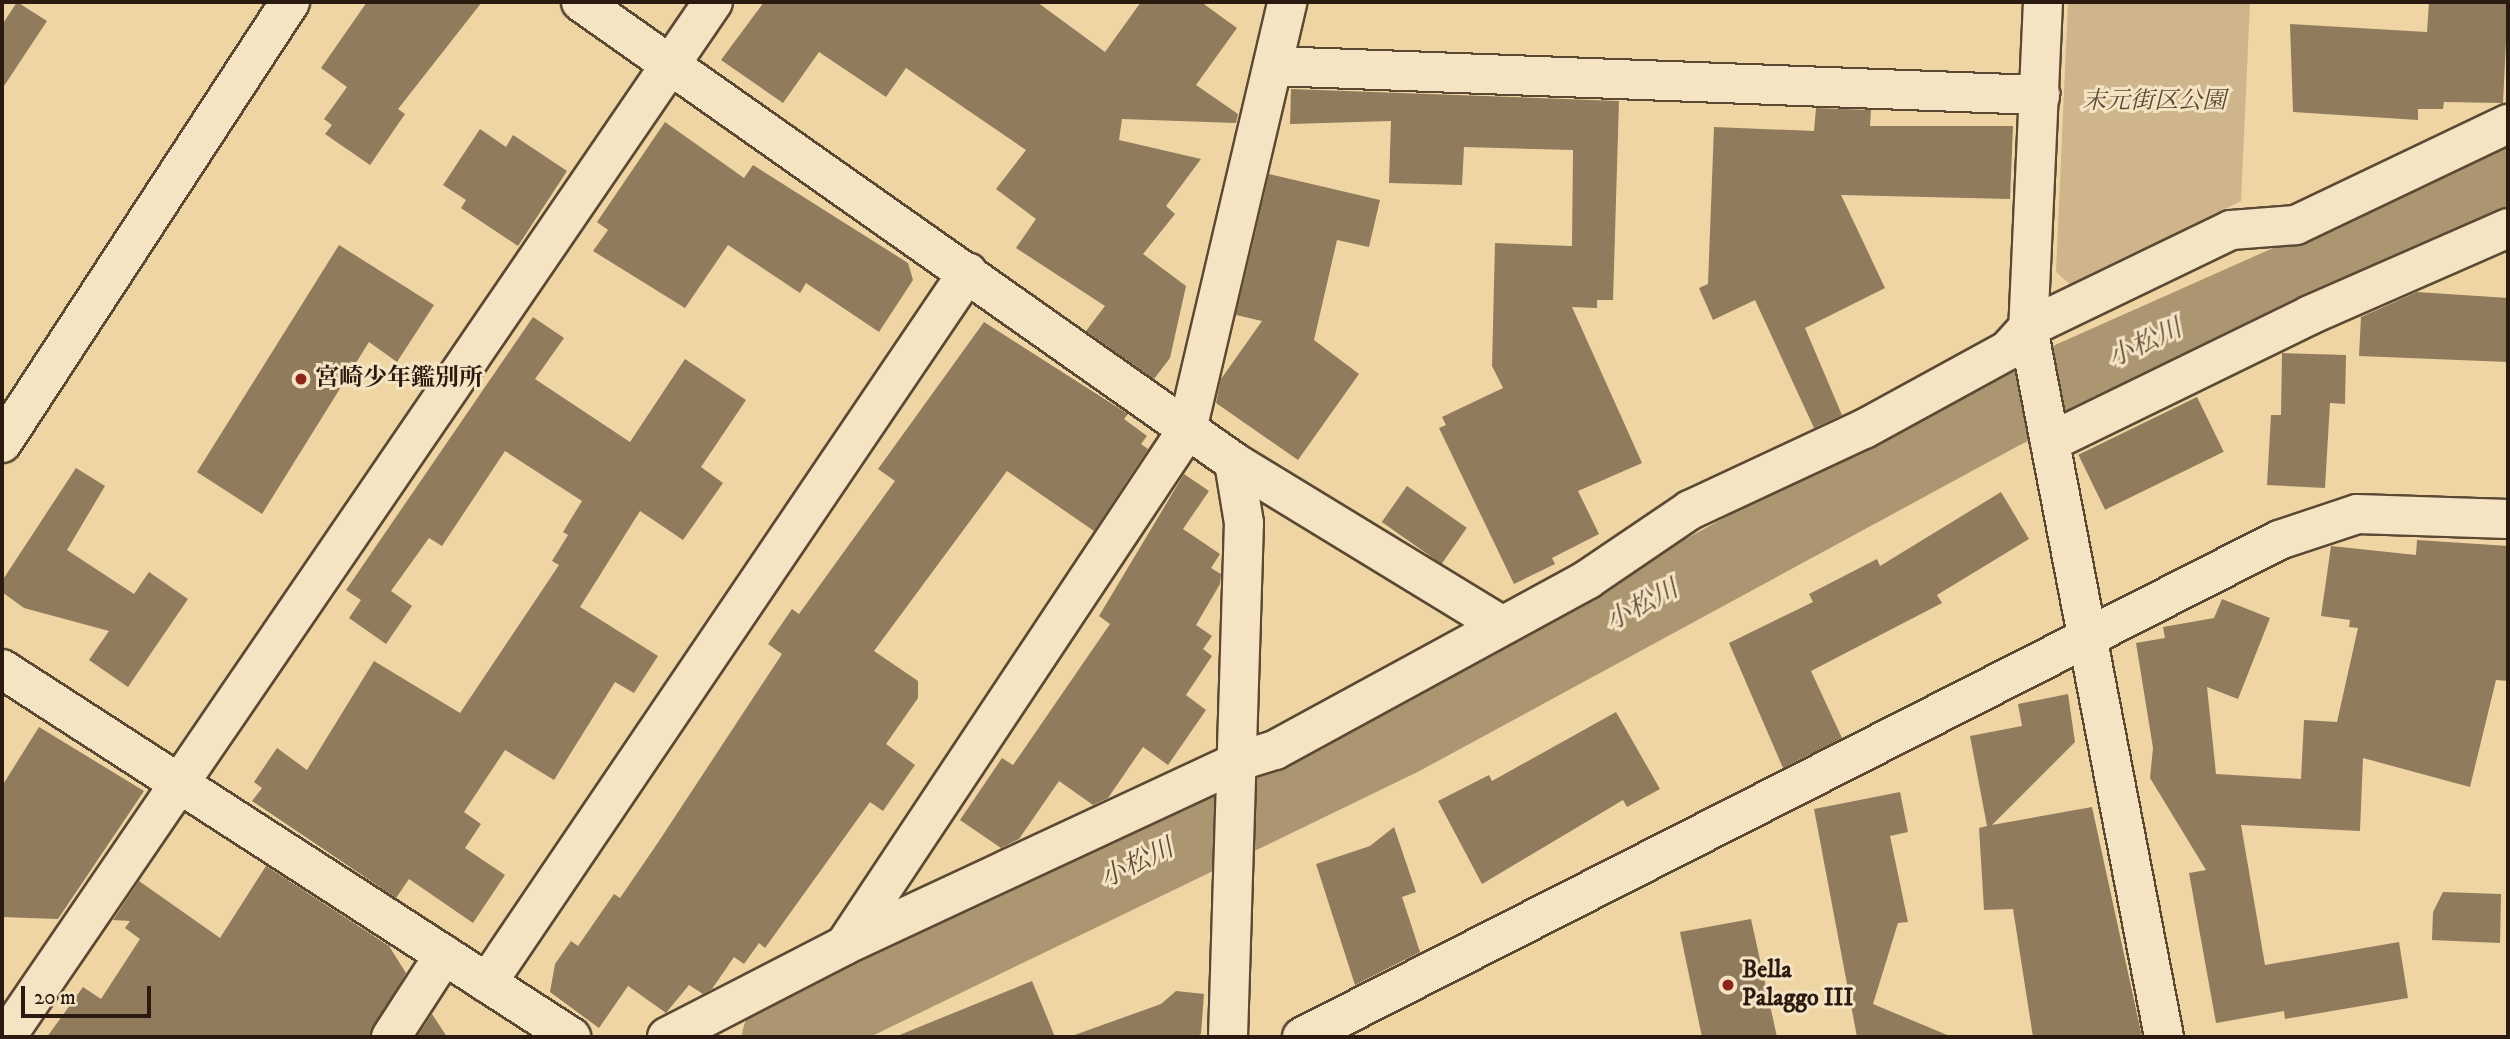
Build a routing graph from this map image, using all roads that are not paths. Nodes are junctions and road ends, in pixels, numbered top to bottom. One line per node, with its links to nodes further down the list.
1 (290, 2): 15 (street)
2 (581, 2): 6 (street)
3 (713, 2): 6 (street)
4 (1287, 2): 7 (street)
5 (2043, 2): 8 (street)
6 (673, 63): 11 (street); 22 (street)
7 (1273, 66): 8 (street); 13 (street)
8 (2039, 95): 12 (street)
9 (2508, 124): 12 (street)
10 (2508, 228): 14 (street)
11 (968, 272): 13 (street); 25 (street)
12 (2028, 328): 14 (street); 18 (street)
13 (1187, 430): 16 (street); 23 (street)
14 (2050, 442): 19 (street)
15 (2, 443)
16 (1234, 462): 18 (street); 21 (street)
17 (2508, 519): 19 (street)
18 (1501, 625): 21 (street)
19 (2085, 637): 31 (street); 32 (street)
20 (2, 669): 22 (street)
21 (1239, 769): 23 (street); 30 (street)
22 (180, 786): 24 (street); 26 (street)
23 (845, 945): 29 (street)
24 (444, 955): 25 (street); 27 (street)
25 (487, 983): 28 (street)
26 (6, 1037)
27 (391, 1037)
28 (571, 1037)
29 (667, 1037)
30 (1228, 1037)
31 (1302, 1037)
32 (2164, 1037)

